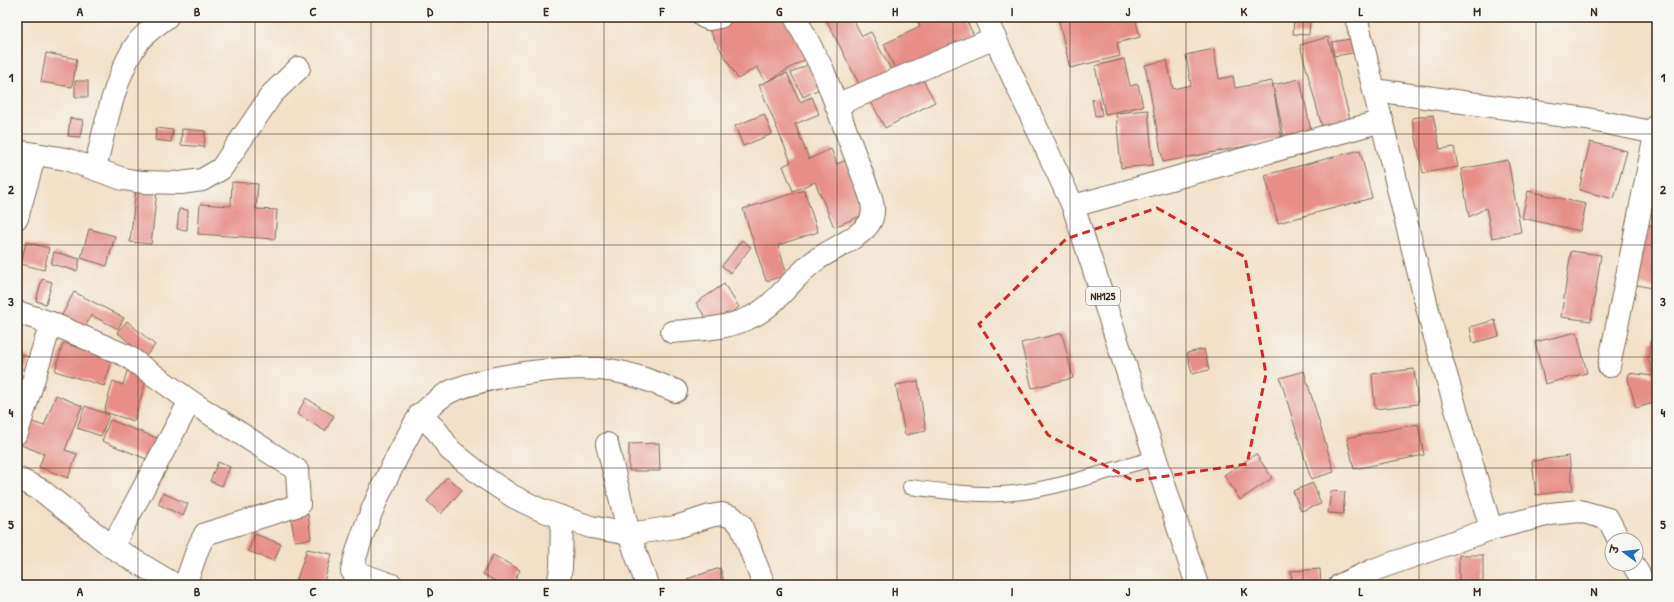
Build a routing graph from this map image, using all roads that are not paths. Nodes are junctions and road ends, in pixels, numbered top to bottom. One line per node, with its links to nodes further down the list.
1 (167, 17): 14 (main road)
2 (704, 17): 3 (main road)
3 (720, 17)
4 (796, 17): 10 (main road)
5 (985, 17): 7 (main road, NH125)
6 (1356, 17): 9 (main road)
7 (995, 38): 10 (main road); 15 (main road, NH125)
8 (299, 68): 14 (main road)
9 (1374, 90): 11 (main road); 12 (main road)
10 (836, 105): 20 (main road)
11 (1382, 121): 15 (main road); 31 (main road)
12 (1656, 129): 16 (main road)
13 (26, 153): 14 (main road); 17 (main road)
14 (95, 168)
15 (1073, 206): 27 (main road, NH125)
16 (1648, 212): 21 (main road)
17 (17, 218)
18 (17, 312): 19 (main road)
19 (51, 323): 23 (main road); 25 (main road)
20 (672, 332)
21 (1609, 366)
22 (676, 392): 24 (main road)
23 (190, 401): 34 (main road); 37 (main road)
24 (420, 414): 30 (main road); 38 (main road)
25 (17, 433)
26 (607, 444): 33 (main road)
27 (1156, 458): 29 (lane); 42 (main road, NH125)
28 (17, 478): 34 (main road)
29 (910, 487)
30 (562, 517): 33 (main road); 39 (main road)
31 (1492, 529): 32 (main road); 43 (main road)
32 (1615, 532)
33 (629, 534): 40 (main road); 41 (main road)
34 (112, 547): 36 (main road)
35 (1638, 572): 44 (main road)
36 (175, 585)
37 (185, 585)
38 (392, 585)
39 (558, 585)
40 (647, 585)
41 (764, 585)
42 (1197, 585)
43 (1340, 585)
44 (1645, 585)

